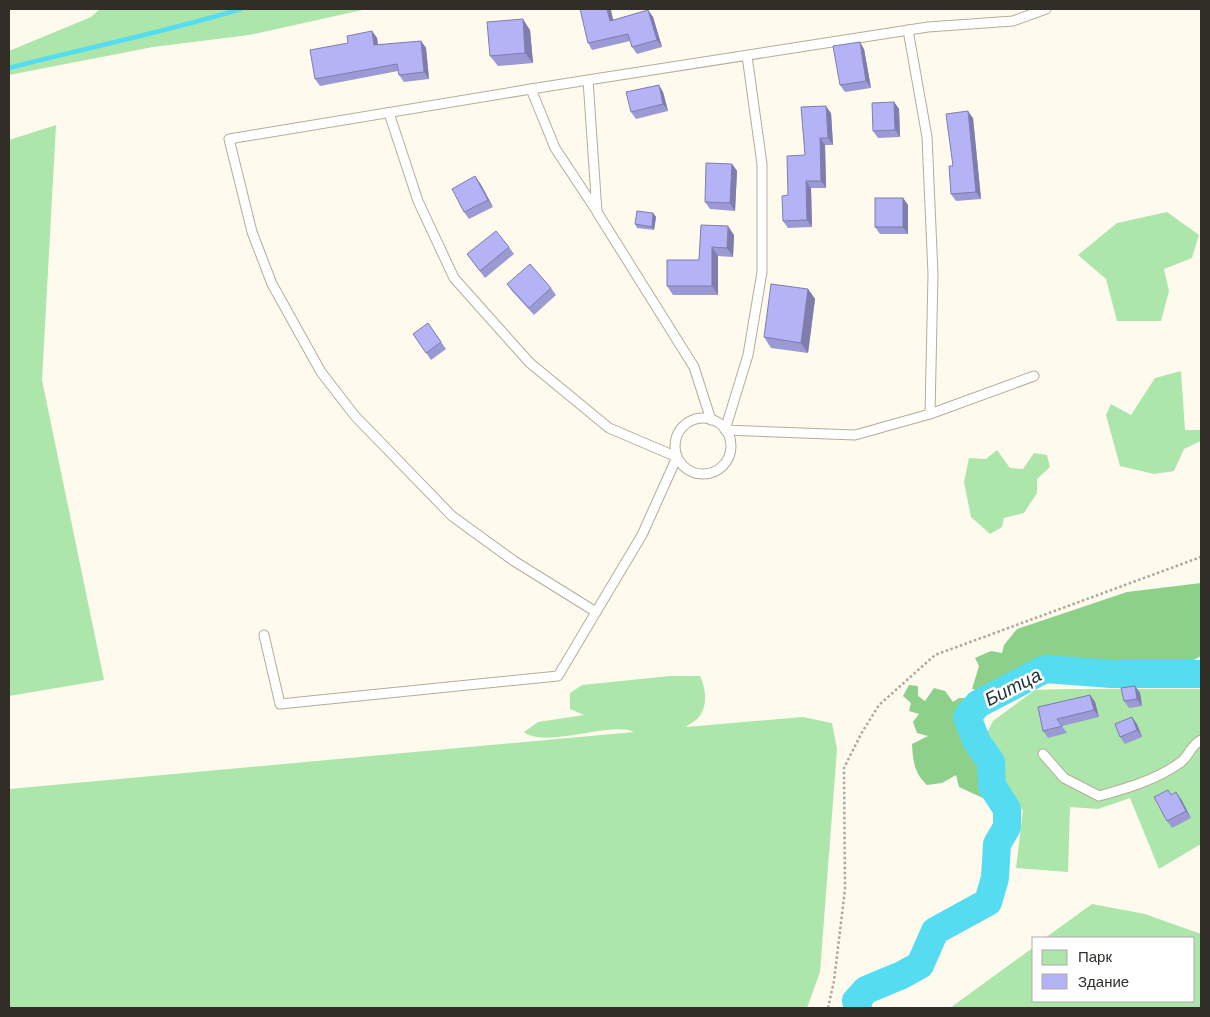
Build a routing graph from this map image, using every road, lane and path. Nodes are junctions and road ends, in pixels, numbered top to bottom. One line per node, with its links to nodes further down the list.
1 (1046, 9): 2 (lane)
2 (908, 30): 3 (lane); 9 (lane)
3 (747, 56): 4 (lane); 11 (lane)
4 (588, 80): 5 (lane); 7 (lane)
5 (531, 89): 6 (lane); 7 (lane)
6 (389, 113): 12 (lane); 14 (lane)
7 (597, 212): 10 (lane)
8 (1034, 376): 9 (lane)
9 (930, 414): 11 (lane)
10 (711, 420): 11 (lane); 12 (lane)
11 (726, 430): 12 (lane)
12 (677, 457): 14 (lane)
13 (1201, 557): 18 (path)
14 (596, 612): 15 (lane)
15 (264, 635)
16 (1201, 740): 17 (lane)
17 (1043, 754)
18 (828, 1008)

